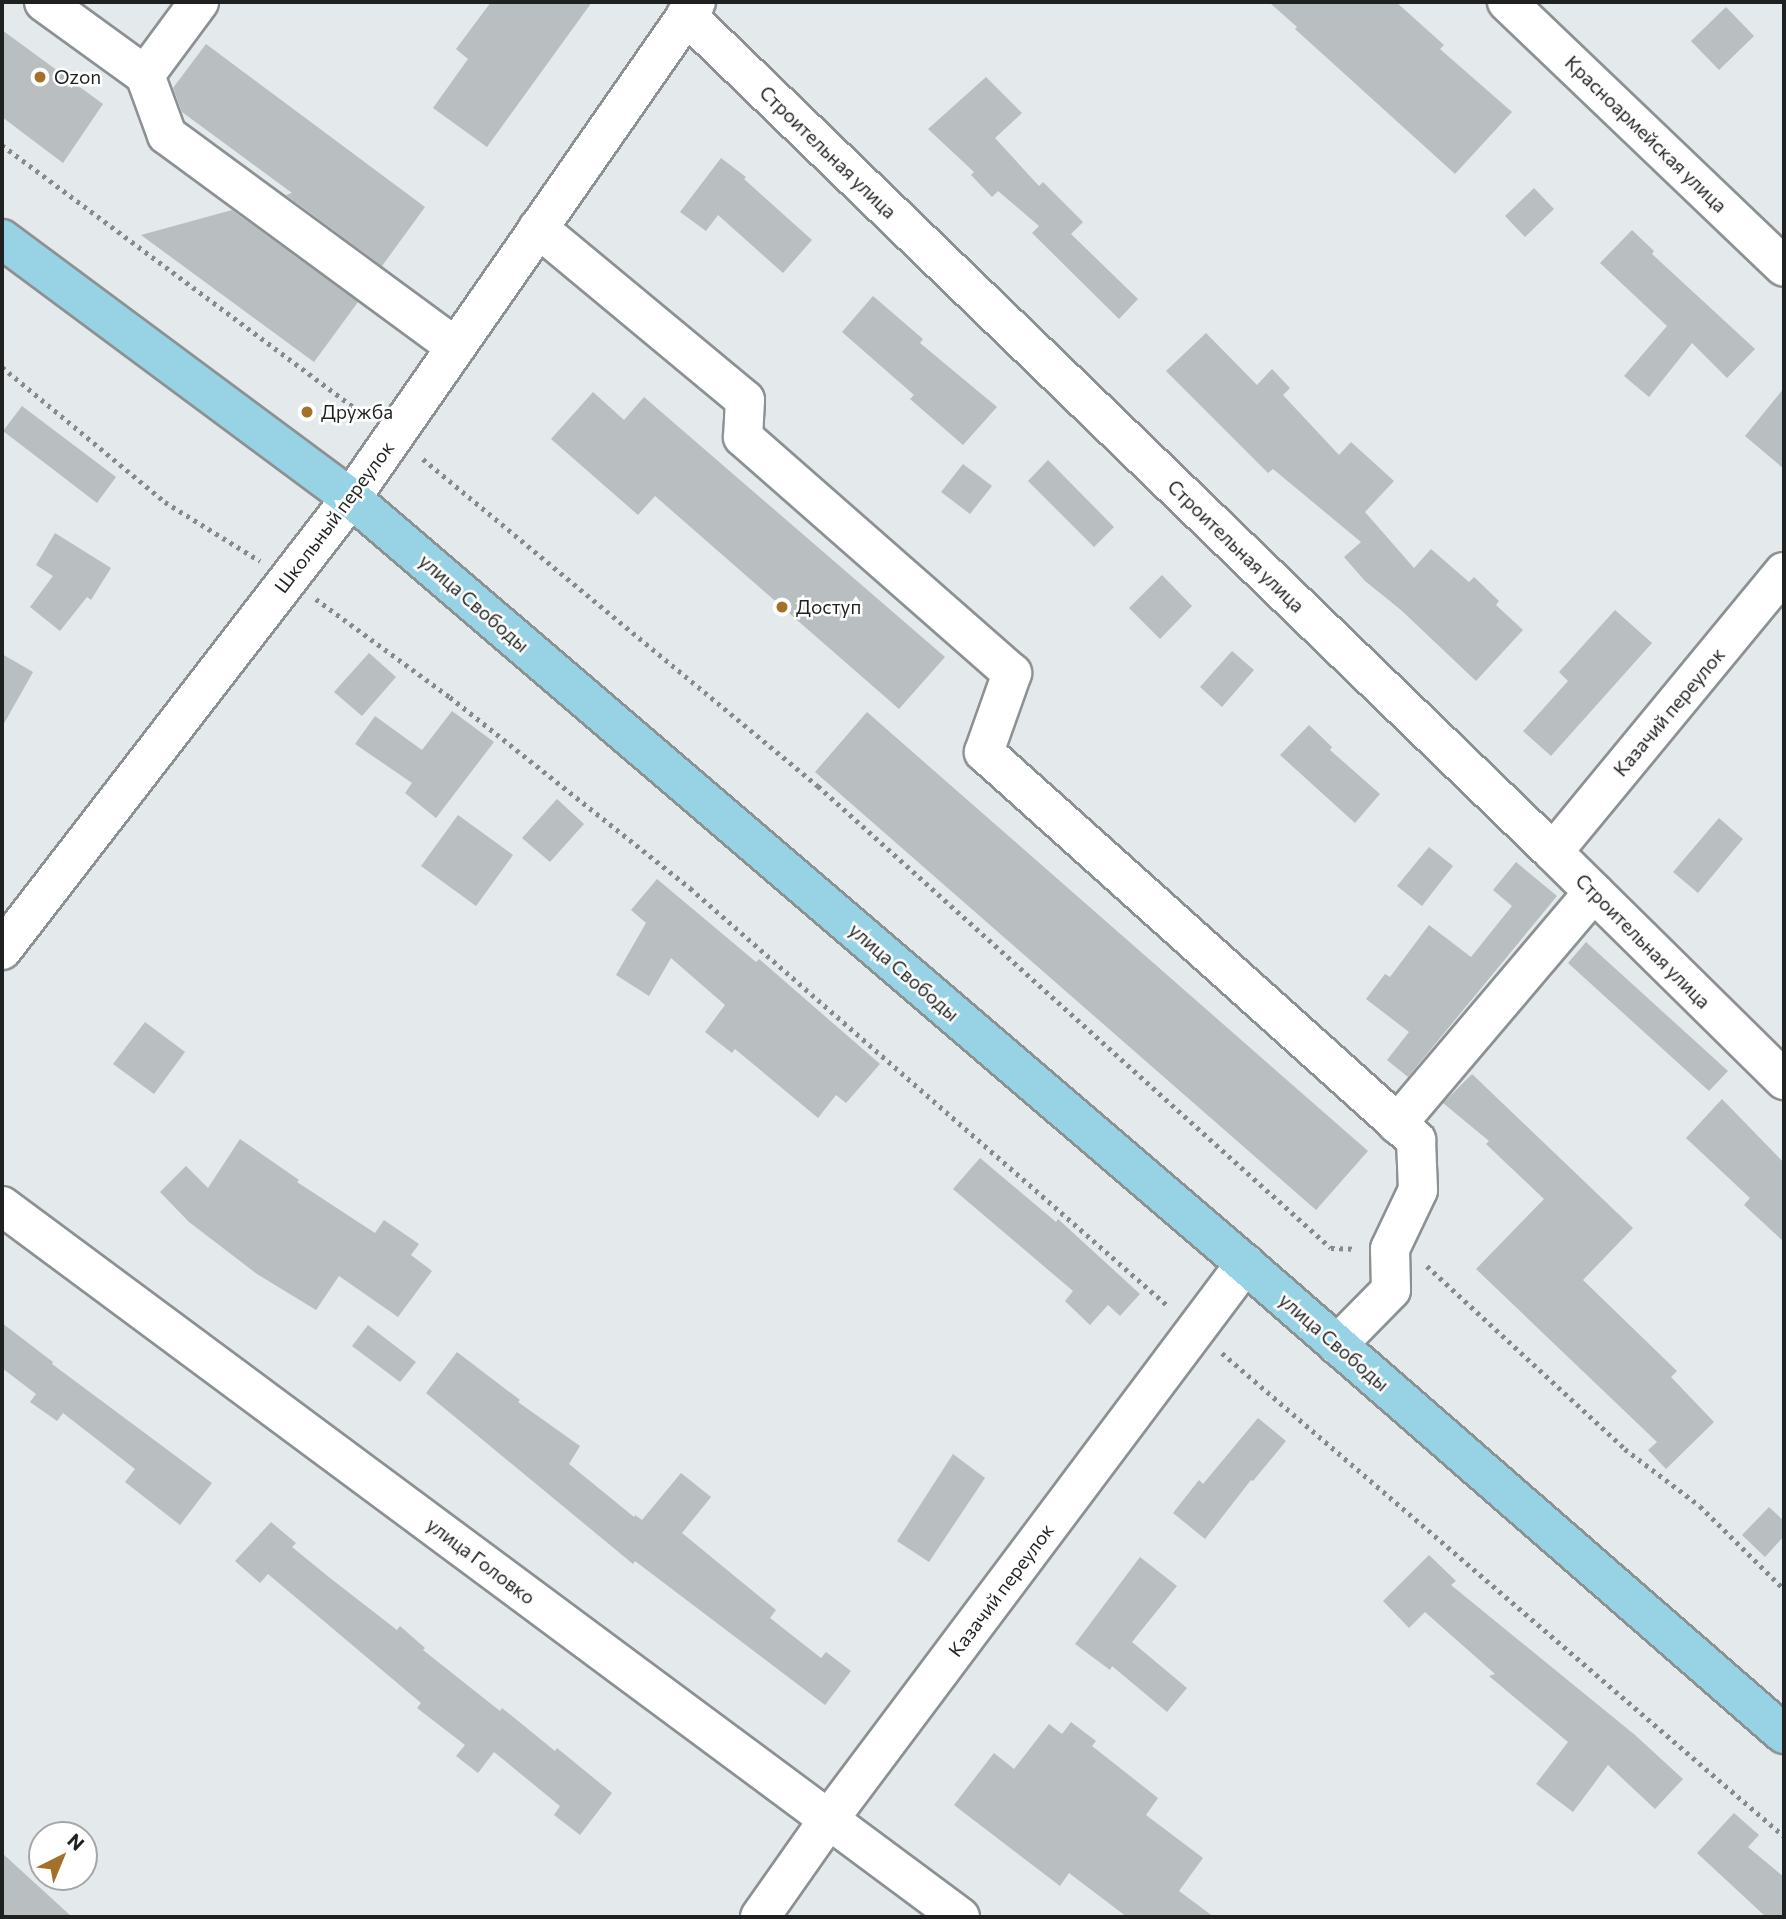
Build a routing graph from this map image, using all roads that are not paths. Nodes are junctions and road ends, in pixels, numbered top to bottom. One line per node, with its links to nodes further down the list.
1 (44, 2): 5 (street)
2 (199, 2): 5 (street)
3 (1507, 2): 8 (street, Красноармейская улица)
4 (691, 8): 6 (street, Школьный переулок); 12 (street, Строительная улица)
5 (145, 75): 9 (street)
6 (538, 228): 9 (street, Школьный переулок); 16 (street)
7 (2, 239): 10 (main road, улица Свободы)
8 (1784, 267)
9 (456, 346): 10 (street, Школьный переулок)
10 (351, 498): 14 (street, Школьный переулок); 18 (main road, улица Свободы)
11 (1784, 572): 12 (street, Казачий переулок)
12 (1553, 852): 13 (street, Строительная улица)
13 (1594, 892): 15 (street, Строительная улица); 16 (street)
14 (2, 950)
15 (1784, 1080)
16 (1397, 1124): 19 (street)
17 (2, 1206): 21 (street, улица Головко)
18 (1245, 1264): 19 (main road, улица Свободы); 21 (street, Казачий переулок)
19 (1337, 1345): 20 (main road, улица Свободы)
20 (1784, 1734)
21 (829, 1819): 22 (street, Казачий переулок); 23 (street, улица Головко)
22 (760, 1917)
23 (960, 1917)

